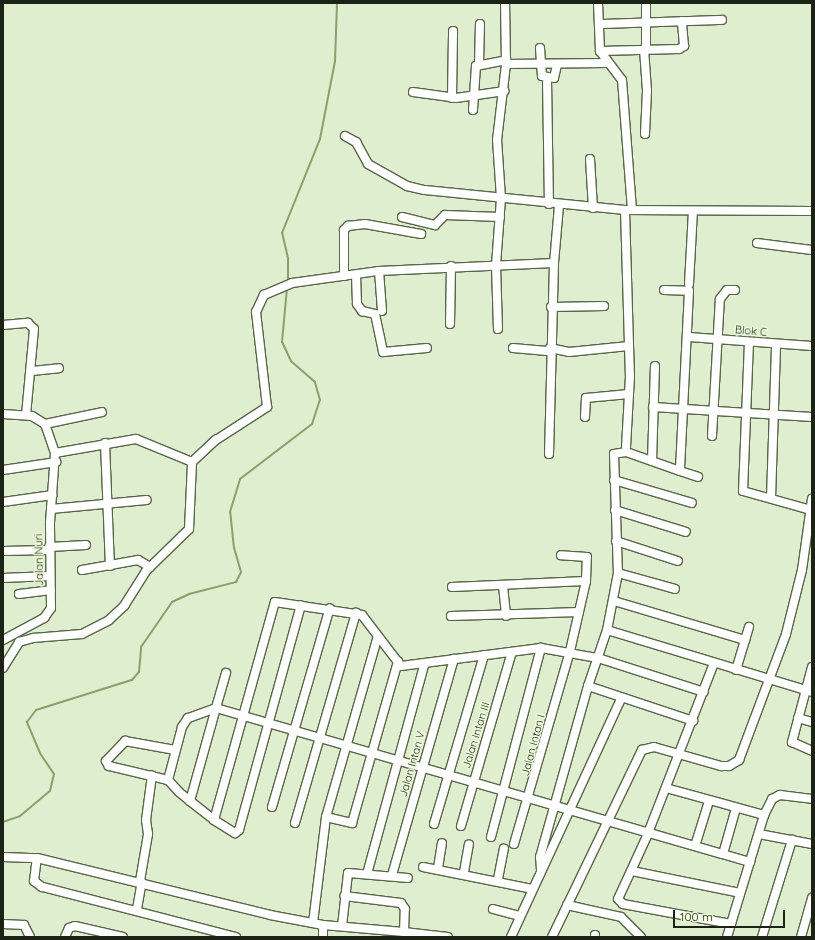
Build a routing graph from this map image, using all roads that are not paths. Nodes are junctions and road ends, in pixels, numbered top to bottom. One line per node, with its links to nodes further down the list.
1 (505, 3): 13 (street)
2 (598, 3): 8 (street)
3 (646, 3): 6 (street)
4 (722, 20): 5 (street)
5 (682, 21): 6 (street); 11 (street)
6 (646, 22): 8 (street); 11 (street)
7 (480, 24): 15 (street)
8 (599, 24): 12 (street)
9 (453, 31): 22 (street)
10 (540, 48): 16 (street)
11 (645, 49): 12 (street); 24 (street)
12 (600, 51): 14 (street)
13 (506, 62): 15 (street); 16 (street); 19 (street)
14 (608, 63): 17 (street); 31 (street)
15 (479, 64): 21 (street)
16 (541, 65): 17 (street); 18 (street)
17 (556, 65): 18 (street)
18 (547, 79): 28 (street)
19 (504, 91): 21 (street); 27 (street)
20 (413, 92): 22 (street)
21 (473, 94): 22 (street); 23 (street)
22 (452, 98)
23 (473, 110)
24 (645, 134)
25 (345, 136): 27 (street)
26 (590, 159): 30 (street)
27 (501, 198): 28 (street); 35 (street)
28 (549, 204): 29 (street)
29 (559, 206): 30 (street); 39 (street)
30 (593, 208): 31 (street)
31 (628, 210): 33 (street); 58 (street)
32 (812, 211): 33 (street)
33 (693, 212): 45 (street)
34 (402, 217): 35 (street)
35 (500, 217): 40 (street)
36 (421, 234): 44 (street)
37 (756, 243): 38 (street)
38 (812, 250)
39 (554, 263): 40 (street); 49 (street)
40 (496, 265): 41 (street); 53 (street)
41 (451, 266): 42 (street); 51 (street)
42 (379, 271): 43 (street); 50 (street)
43 (356, 274): 44 (street); 60 (street)
44 (344, 276): 85 (street)
45 (689, 284)
46 (664, 290): 54 (street)
47 (734, 290): 55 (street)
48 (604, 306): 49 (street)
49 (551, 308): 62 (street)
50 (382, 311)
51 (450, 324)
52 (3, 325): 65 (street)
53 (498, 329)
54 (689, 337): 55 (street, Blok C); 68 (street)
55 (719, 339): 56 (street, Blok C); 69 (street)
56 (749, 342): 57 (street, Blok C); 71 (street)
57 (776, 344): 59 (street, Blok C); 74 (street)
58 (629, 346): 62 (street); 66 (street)
59 (812, 346)
60 (426, 348)
61 (513, 348): 62 (street)
62 (550, 350): 82 (street)
63 (655, 366): 67 (street)
64 (59, 368): 65 (street)
65 (32, 371): 73 (street)
66 (629, 394): 75 (street); 80 (street)
67 (653, 407): 68 (street); 83 (street)
68 (682, 409): 69 (street); 87 (street)
69 (714, 411): 71 (street); 78 (street)
70 (102, 412): 77 (street)
71 (745, 412): 74 (street); 91 (street)
72 (3, 414): 73 (street)
73 (26, 415): 77 (street)
74 (776, 415): 76 (street); 91 (street)
75 (585, 417)
76 (812, 417)
77 (45, 424): 81 (street, Jalan Nuri)
78 (712, 436)
79 (105, 443): 81 (street); 85 (street); 96 (street)
80 (626, 447)
81 (55, 453): 84 (street, Jalan Nuri)
82 (549, 454)
83 (652, 461): 87 (street); 89 (street)
84 (56, 462): 86 (street); 90 (street, Jalan Nuri)
85 (192, 462): 107 (street)
86 (3, 470)
87 (680, 471): 88 (street)
88 (698, 477)
89 (614, 480): 95 (street); 98 (street)
90 (53, 495): 94 (street); 97 (street, Jalan Nuri)
91 (771, 498): 99 (street)
92 (812, 499): 99 (street)
93 (147, 500): 96 (street)
94 (3, 502)
95 (692, 503)
96 (107, 504): 97 (street); 108 (street)
97 (51, 509): 103 (street, Jalan Nuri)
98 (615, 510): 100 (street); 101 (street)
99 (811, 510): 145 (street)
100 (686, 532)
101 (616, 541): 106 (street); 110 (street)
102 (86, 545): 103 (street)
103 (50, 549): 104 (street); 111 (street, Jalan Nuri)
104 (3, 551)
105 (561, 555): 113 (street, Jalan Intan I)
106 (678, 561)
107 (149, 565): 108 (street); 128 (street)
108 (110, 566): 109 (street)
109 (82, 570)
110 (618, 573): 116 (street); 119 (street)
111 (50, 576): 112 (street); 117 (street, Jalan Nuri)
112 (3, 578)
113 (586, 582): 114 (street); 122 (street, Jalan Intan I)
114 (503, 586): 115 (street); 125 (street)
115 (452, 587)
116 (675, 589)
117 (51, 590): 118 (street); 128 (street, Jalan Nuri)
118 (19, 594)
119 (614, 601): 127 (street); 131 (street)
120 (301, 605): 121 (street); 151 (street); 155 (street)
121 (330, 608): 123 (street); 156 (street)
122 (579, 612): 125 (street); 133 (street, Jalan Intan I)
123 (356, 613): 129 (street); 157 (street)
124 (451, 616): 125 (street)
125 (506, 616)
126 (749, 627): 131 (street)
127 (606, 630): 136 (street); 139 (street)
128 (22, 636): 130 (street, Jalan Nuri); 142 (street)
129 (378, 636): 138 (street); 158 (street)
130 (3, 640)
131 (745, 640): 143 (street)
132 (541, 648): 133 (street); 134 (street); 170 (street)
133 (570, 651): 136 (street); 171 (street, Jalan Intan I)
134 (512, 652): 135 (street); 168 (street, Jalan Intan III)
135 (484, 655): 137 (street); 166 (street)
136 (598, 658): 146 (street); 148 (street)
137 (454, 659): 140 (street); 164 (street, Jalan Intan V)
138 (398, 661): 140 (street); 161 (street)
139 (714, 664): 143 (street); 148 (street)
140 (424, 665): 163 (street)
141 (812, 667): 147 (street)
142 (3, 668)
143 (736, 670): 145 (street)
144 (226, 673): 150 (street)
145 (769, 680): 147 (street); 162 (street)
146 (588, 686): 149 (street); 175 (street)
147 (809, 691): 152 (street)
148 (704, 692): 153 (street)
149 (621, 699): 153 (street); 178 (street)
150 (216, 708): 151 (street); 159 (street); 173 (street)
151 (242, 715): 155 (street); 181 (street)
152 (798, 718): 154 (street); 160 (street)
153 (693, 721): 162 (street)
154 (812, 722)
155 (269, 724): 156 (street); 181 (street)
156 (295, 731): 157 (street); 176 (street)
157 (319, 738): 158 (street); 183 (street)
158 (346, 745): 161 (street); 180 (street)
159 (175, 750): 165 (street); 167 (street)
160 (812, 752)
161 (373, 754): 163 (street); 180 (street)
162 (679, 756): 169 (street); 182 (street)
163 (398, 761): 164 (street); 205 (street)
164 (422, 767): 166 (street); 206 (street, Jalan Intan V)
165 (152, 775): 167 (street); 209 (street)
166 (449, 776): 168 (street); 184 (street)
167 (168, 780): 173 (street)
168 (473, 782): 170 (street); 185 (street, Jalan Intan III)
169 (666, 788): 174 (street); 186 (street)
170 (501, 790): 171 (street); 188 (street)
171 (529, 798): 175 (street); 192 (street, Jalan Intan I)
172 (812, 799): 179 (street)
173 (190, 801): 181 (street)
174 (709, 801): 177 (street); 194 (street)
175 (555, 806): 178 (street); 202 (street)
176 (272, 807)
177 (736, 808): 179 (street); 196 (street)
178 (570, 811): 182 (street); 202 (street)
179 (764, 815): 187 (street)
180 (326, 817): 219 (street)
181 (214, 820)
182 (607, 822): 186 (street); 214 (street)
183 (295, 823)
184 (434, 824)
185 (461, 826)
186 (648, 832): 194 (street); 203 (street)
187 (758, 834): 189 (street); 199 (street)
188 (490, 837)
189 (792, 840): 193 (street); 236 (street)
190 (442, 843): 201 (street)
191 (469, 844): 204 (street)
192 (514, 844)
193 (812, 844)
194 (695, 846): 196 (street)
195 (504, 850): 208 (street)
196 (723, 854): 199 (street)
197 (3, 857): 198 (street)
198 (37, 858): 209 (street); 215 (street)
199 (750, 862): 211 (street)
200 (423, 867): 201 (street)
201 (438, 868): 204 (street)
202 (541, 870): 210 (street)
203 (632, 871): 211 (street); 221 (street)
204 (464, 872): 208 (street)
205 (367, 874): 206 (street); 212 (street)
206 (392, 876): 207 (street)
207 (408, 878)
208 (498, 879): 210 (street)
209 (141, 882): 215 (street); 219 (street)
210 (532, 889): 217 (street)
211 (740, 893): 221 (street)
212 (344, 896): 223 (street); 224 (street)
213 (812, 898): 218 (street)
214 (567, 906): 233 (street); 234 (street)
215 (137, 909): 229 (street)
216 (493, 909): 217 (street)
217 (519, 916): 232 (street)
218 (809, 920): 237 (street)
219 (313, 923): 222 (street)
220 (3, 924): 226 (street)
221 (731, 924): 235 (street)
222 (323, 925): 223 (street); 230 (street)
223 (342, 926): 224 (street)
224 (404, 932): 231 (street)
225 (97, 935): 227 (street); 228 (street)
226 (30, 937)
227 (65, 937)
228 (123, 937)
229 (236, 937)
230 (323, 937)
231 (448, 937)
232 (511, 937)
233 (552, 937)
234 (641, 937)
235 (727, 937)
236 (762, 937)
237 (801, 937)

